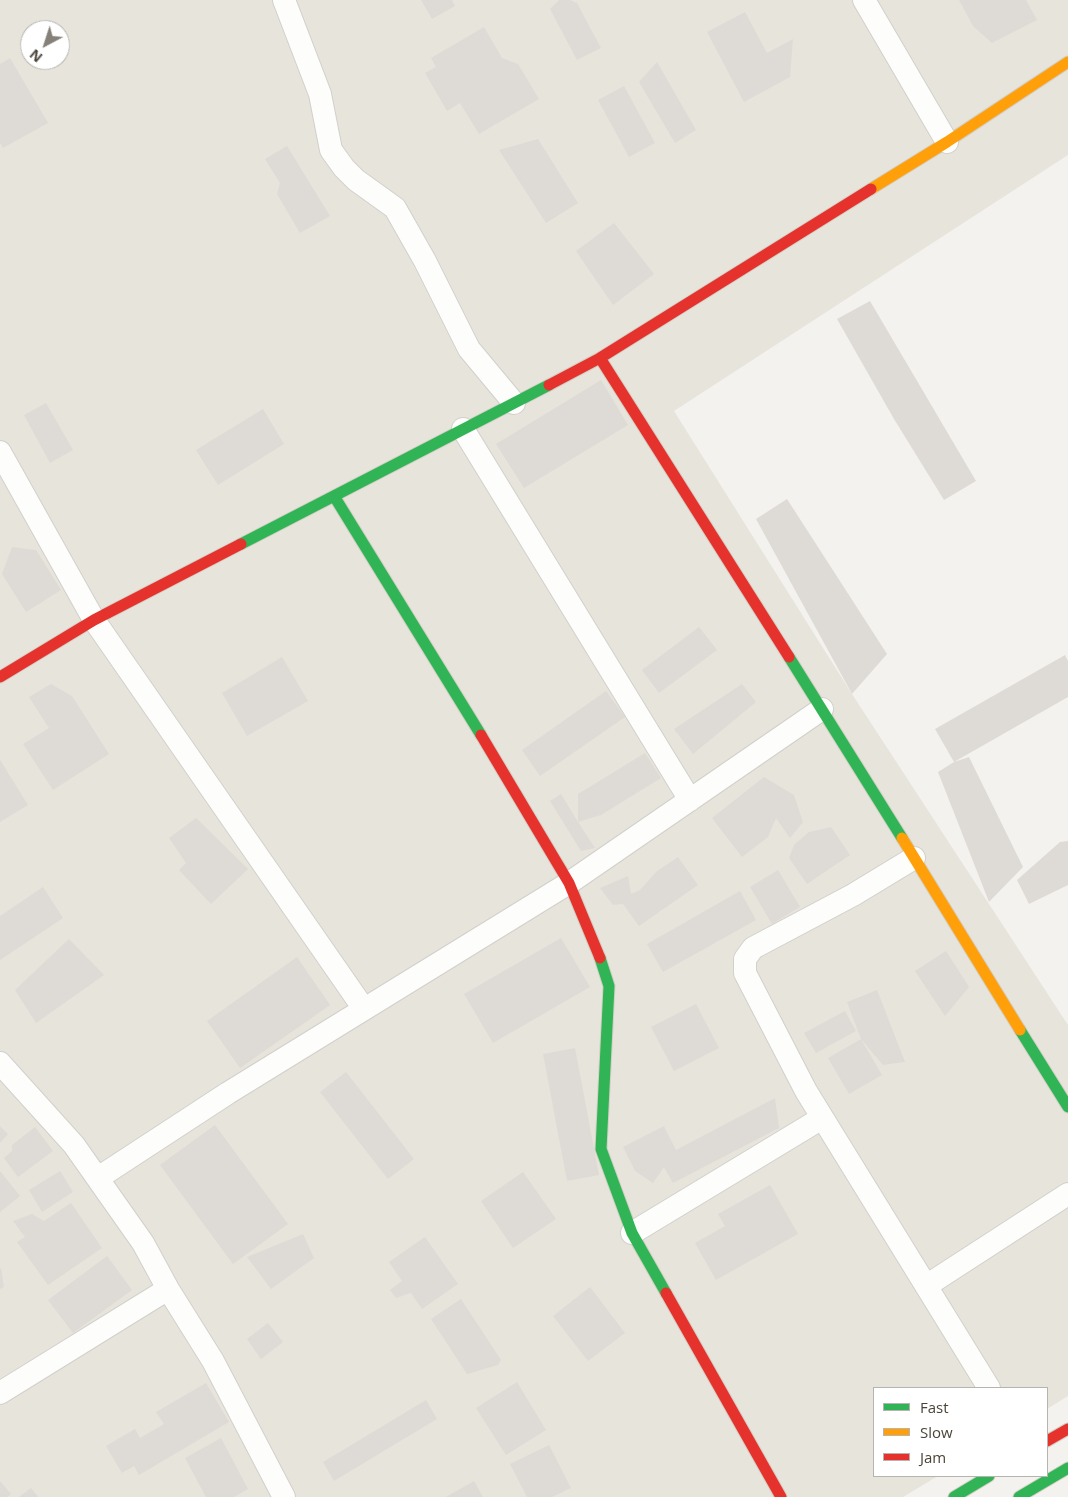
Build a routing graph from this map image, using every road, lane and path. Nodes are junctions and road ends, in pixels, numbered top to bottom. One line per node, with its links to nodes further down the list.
1 (284, 0): 6 (street)
2 (864, 0): 4 (street)
3 (1068, 62): 4 (street)
4 (947, 142): 5 (street)
5 (600, 358): 6 (street); 12 (street)
6 (514, 403): 7 (street)
7 (464, 429): 9 (street); 13 (street)
8 (0, 452): 10 (street)
9 (334, 496): 10 (street); 15 (street)
10 (94, 620): 11 (street); 16 (street)
11 (0, 677)
12 (822, 709): 13 (street); 14 (street)
13 (690, 800): 15 (street)
14 (914, 858): 18 (street); 19 (street)
15 (569, 884): 16 (street); 22 (street)
16 (364, 1010): 20 (street)
17 (0, 1063): 20 (street)
18 (1068, 1107)
19 (822, 1118): 22 (street); 23 (street)
20 (98, 1178): 24 (street)
21 (1068, 1194): 23 (street)
22 (632, 1233): 32 (street)
23 (926, 1286): 25 (street)
24 (168, 1290): 26 (street); 31 (street)
25 (988, 1387)
26 (0, 1393)
27 (1068, 1429): 28 (street)
28 (1048, 1440)
29 (1068, 1468): 34 (street)
30 (987, 1477): 33 (street)
31 (284, 1497)
32 (781, 1497)
33 (954, 1497)
34 (1019, 1497)

